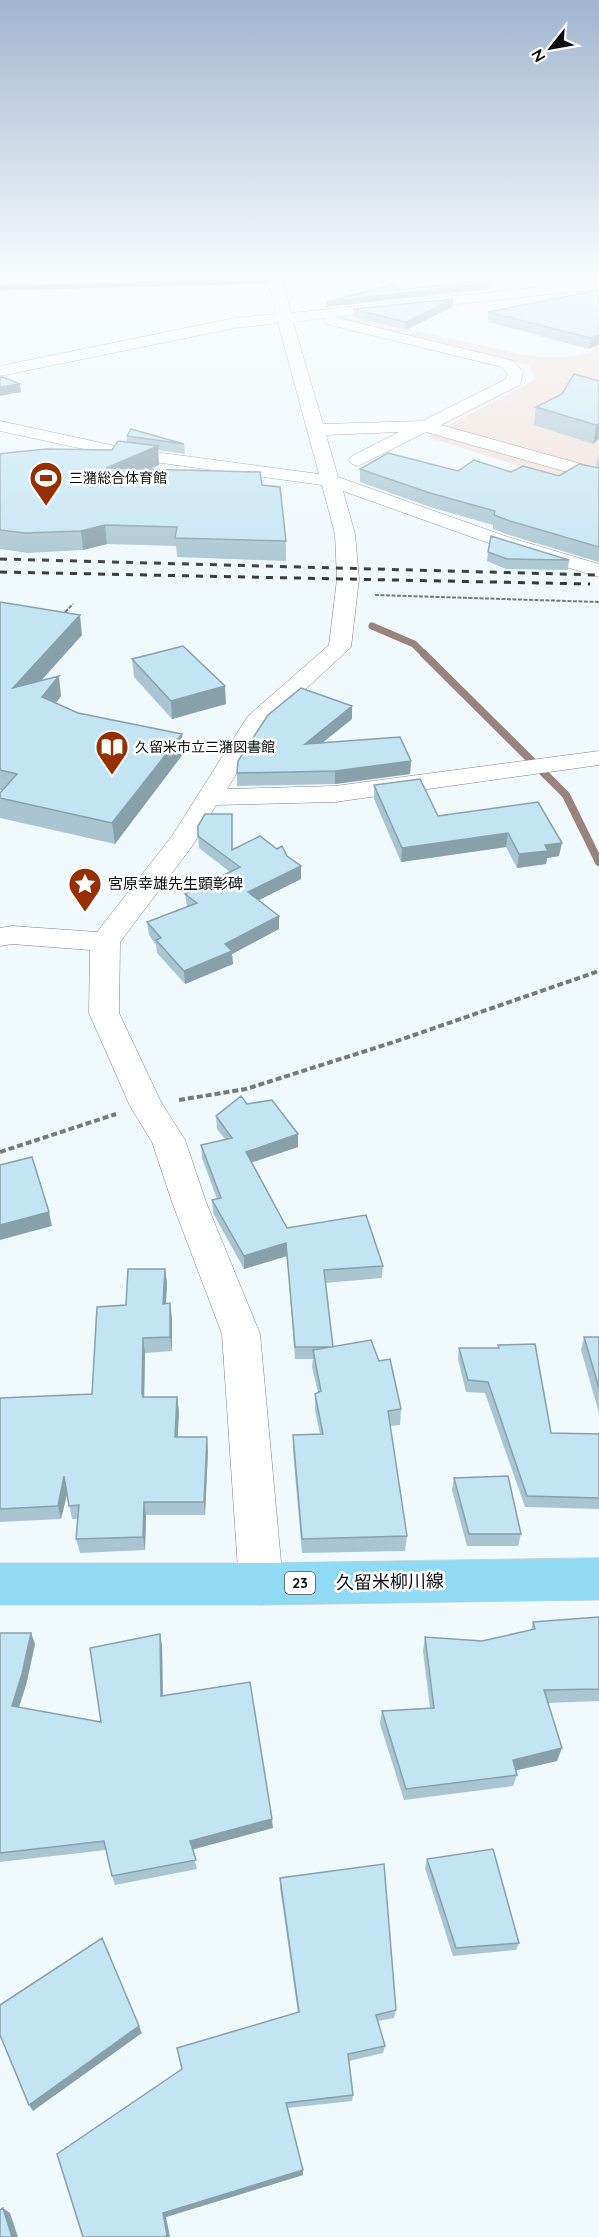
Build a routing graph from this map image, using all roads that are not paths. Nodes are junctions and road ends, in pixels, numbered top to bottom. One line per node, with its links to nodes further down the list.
1 (307, 377): 5 (street)
2 (514, 377): 4 (street)
3 (0, 426): 8 (street)
4 (422, 426): 5 (street); 6 (street); 7 (street)
5 (317, 430): 8 (street)
6 (358, 460)
7 (599, 475)
8 (332, 481): 9 (street); 11 (street)
9 (599, 571)
10 (599, 758): 11 (street)
11 (209, 797): 13 (street)
12 (0, 937): 13 (street)
13 (105, 942): 16 (street)
14 (599, 1579): 16 (main road, 久留米柳川線 / 23)
15 (0, 1584): 16 (main road, 久留米柳川線 / 23)
16 (261, 1584)

